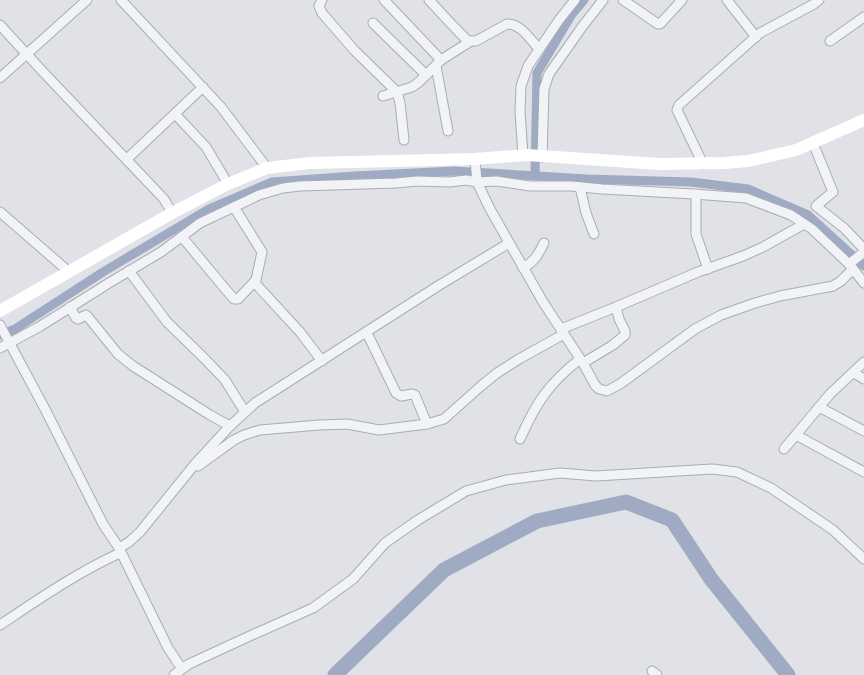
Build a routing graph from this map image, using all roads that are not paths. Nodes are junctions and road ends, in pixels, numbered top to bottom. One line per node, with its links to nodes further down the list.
1 (87, 0): 19 (street)
2 (121, 0): 23 (street)
3 (322, 0): 24 (street)
4 (384, 0): 20 (street)
5 (429, 0): 16 (street)
6 (575, 0): 18 (street)
7 (603, 0): 32 (street)
8 (623, 0): 9 (street)
9 (682, 0)
10 (727, 0): 15 (street)
11 (819, 0): 15 (street)
12 (864, 17): 17 (street)
13 (373, 23): 21 (street)
14 (0, 25): 19 (street)
15 (756, 37): 35 (street)
16 (472, 41): 18 (street); 20 (street)
17 (830, 41)
18 (539, 49): 31 (street)
19 (27, 55): 22 (street); 33 (street)
20 (438, 63): 21 (street); 28 (street)
21 (426, 75): 24 (street)
22 (0, 78)
23 (203, 87): 26 (street); 36 (street)
24 (397, 92): 25 (street); 29 (street)
25 (383, 96)
26 (175, 114): 33 (street); 38 (street)
27 (864, 120): 30 (main road)
28 (448, 131)
29 (404, 140)
30 (813, 143): 35 (main road); 49 (street)
31 (525, 155): 32 (main road); 34 (main road)
32 (541, 156): 35 (main road)
33 (127, 159): 43 (street)
34 (475, 163): 36 (main road); 37 (street)
35 (703, 164)
36 (267, 168): 38 (main road)
37 (477, 180): 39 (street); 41 (street); 47 (street)
38 (228, 184): 43 (main road)
39 (580, 187): 40 (street); 45 (street)
40 (696, 194): 44 (street); 52 (street)
41 (234, 207): 46 (street); 55 (street)
42 (0, 212): 53 (street)
43 (172, 213): 53 (main road)
44 (804, 224): 50 (street); 52 (street)
45 (594, 234)
46 (182, 237): 54 (street); 55 (street)
47 (509, 243): 51 (street); 62 (street)
48 (544, 243): 51 (street)
49 (864, 251): 50 (street)
50 (852, 264): 56 (street); 66 (street)
51 (523, 268): 61 (street)
52 (708, 269): 58 (street)
53 (68, 271): 59 (main road)
54 (129, 271): 57 (street); 71 (street)
55 (254, 282): 65 (street)
56 (864, 283)
57 (70, 307): 63 (street); 73 (street)
58 (616, 307): 61 (street); 66 (street)
59 (0, 311)
60 (1, 328): 63 (street)
61 (563, 332): 66 (street); 72 (street)
62 (367, 333): 65 (street); 72 (street)
63 (10, 342): 64 (street); 80 (street)
64 (0, 348)
65 (322, 361): 71 (street)
66 (582, 361): 76 (street)
67 (864, 362): 68 (street)
68 (854, 373): 69 (street); 70 (street)
69 (864, 380)
70 (819, 407): 74 (street); 75 (street)
71 (245, 412): 73 (street)
72 (427, 424): 78 (street)
73 (230, 426): 78 (street)
74 (864, 431)
75 (796, 435): 77 (street); 79 (street)
76 (520, 439)
77 (784, 449)
78 (193, 467): 80 (street)
79 (864, 472)
80 (120, 550): 82 (street); 83 (street)
81 (864, 559): 83 (street)
82 (0, 625)
83 (182, 669): 84 (street)
84 (174, 675)

